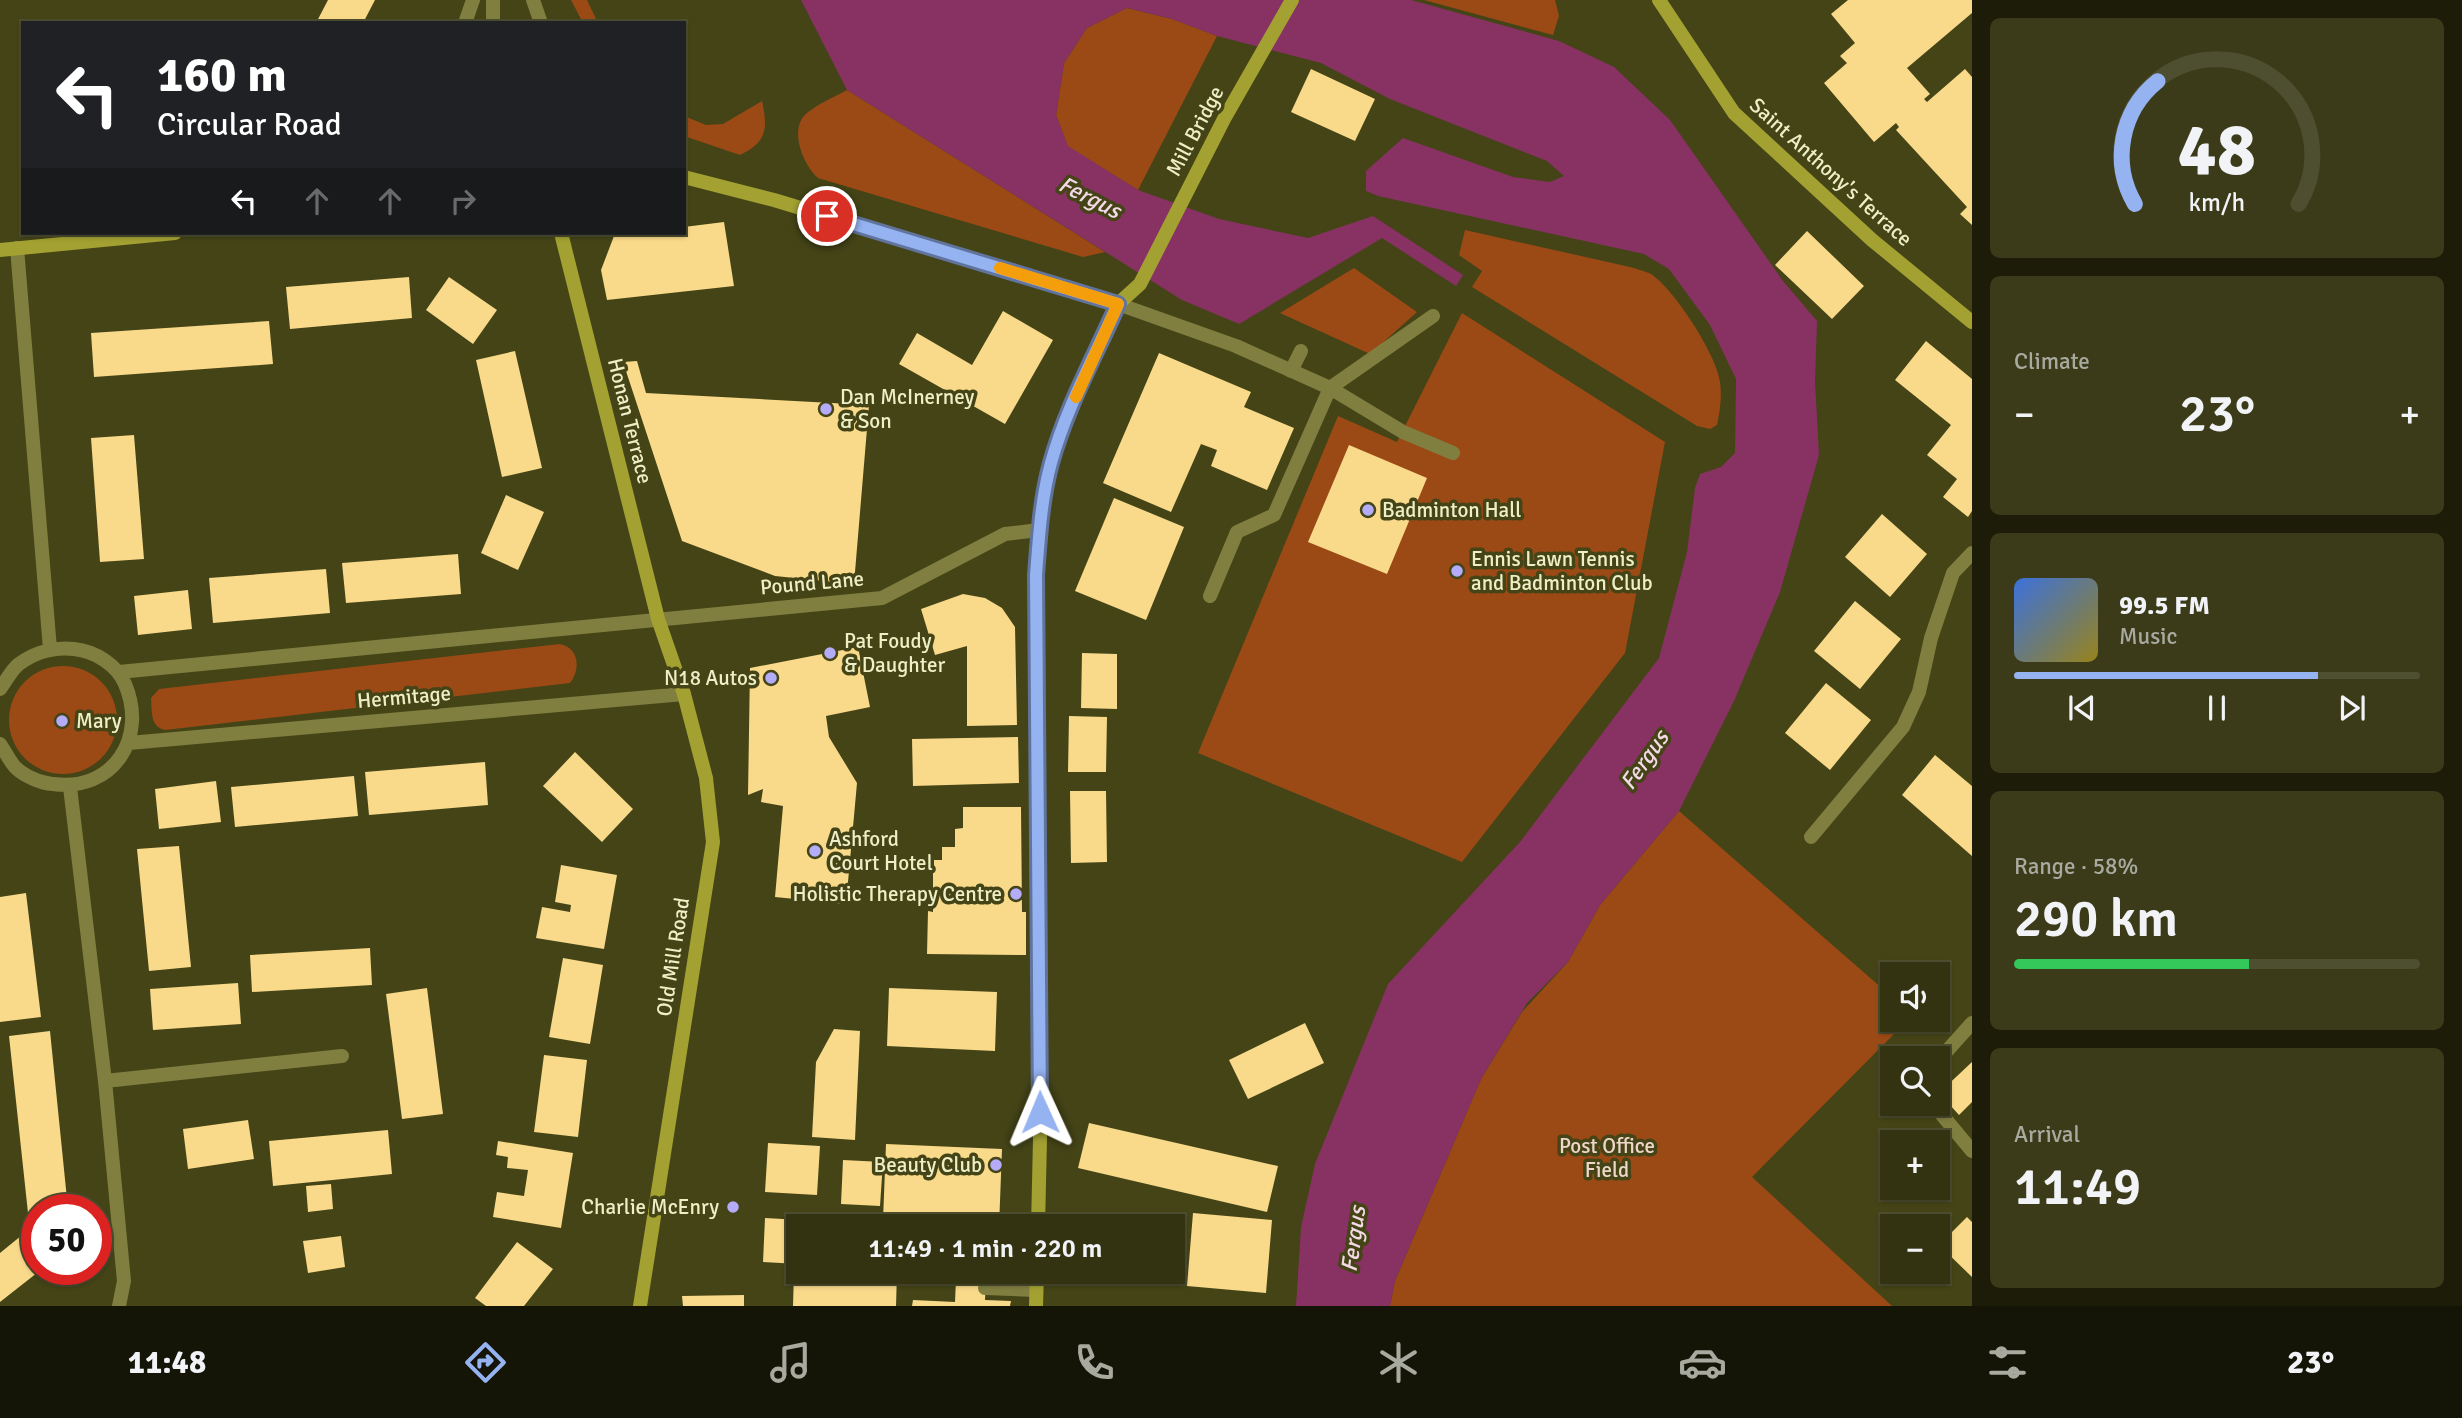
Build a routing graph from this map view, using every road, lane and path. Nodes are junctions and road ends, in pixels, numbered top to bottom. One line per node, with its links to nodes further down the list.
1 (473, 0): 6 (street)
2 (493, 0): 7 (street)
3 (533, 0): 8 (street)
4 (1292, 0): 14 (main road, Mill Bridge)
5 (1659, 0): 16 (main road, Saint Anthony's Terrace)
6 (466, 21)
7 (493, 21)
8 (540, 21)
9 (686, 178): 14 (main road)
10 (154, 235): 12 (main road)
11 (562, 235): 24 (main road, Honan Terrace)
12 (17, 248): 13 (main road); 25 (street)
13 (0, 250)
14 (1118, 304): 18 (street); 21 (main road)
15 (1433, 316): 19 (street)
16 (1972, 322)
17 (1301, 351): 18 (street)
18 (1291, 371): 19 (street)
19 (1330, 388): 20 (street); 23 (street)
20 (1453, 453)
21 (1039, 530): 24 (street, Pound Lane); 39 (main road)
22 (1972, 554): 32 (street)
23 (1210, 596)
24 (658, 619): 26 (street); 28 (main road, Old Mill Road)
25 (50, 649): 26 (street); 27 (street)
26 (119, 672): 29 (street)
27 (0, 689)
28 (684, 694): 29 (street, Hermitage); 44 (main road, Old Mill Road)
29 (129, 743): 31 (street)
30 (0, 744): 31 (street)
31 (70, 787): 36 (street)
32 (1811, 837)
33 (1972, 1023): 34 (street)
34 (1950, 1048)
35 (342, 1056): 36 (street)
36 (105, 1081): 43 (street)
37 (1943, 1116): 38 (street)
38 (1972, 1151)
39 (1038, 1214)
40 (1036, 1284): 42 (main road)
41 (985, 1288): 42 (street)
42 (1036, 1290): 45 (main road)
43 (119, 1306)
44 (640, 1306)
45 (1036, 1306)

